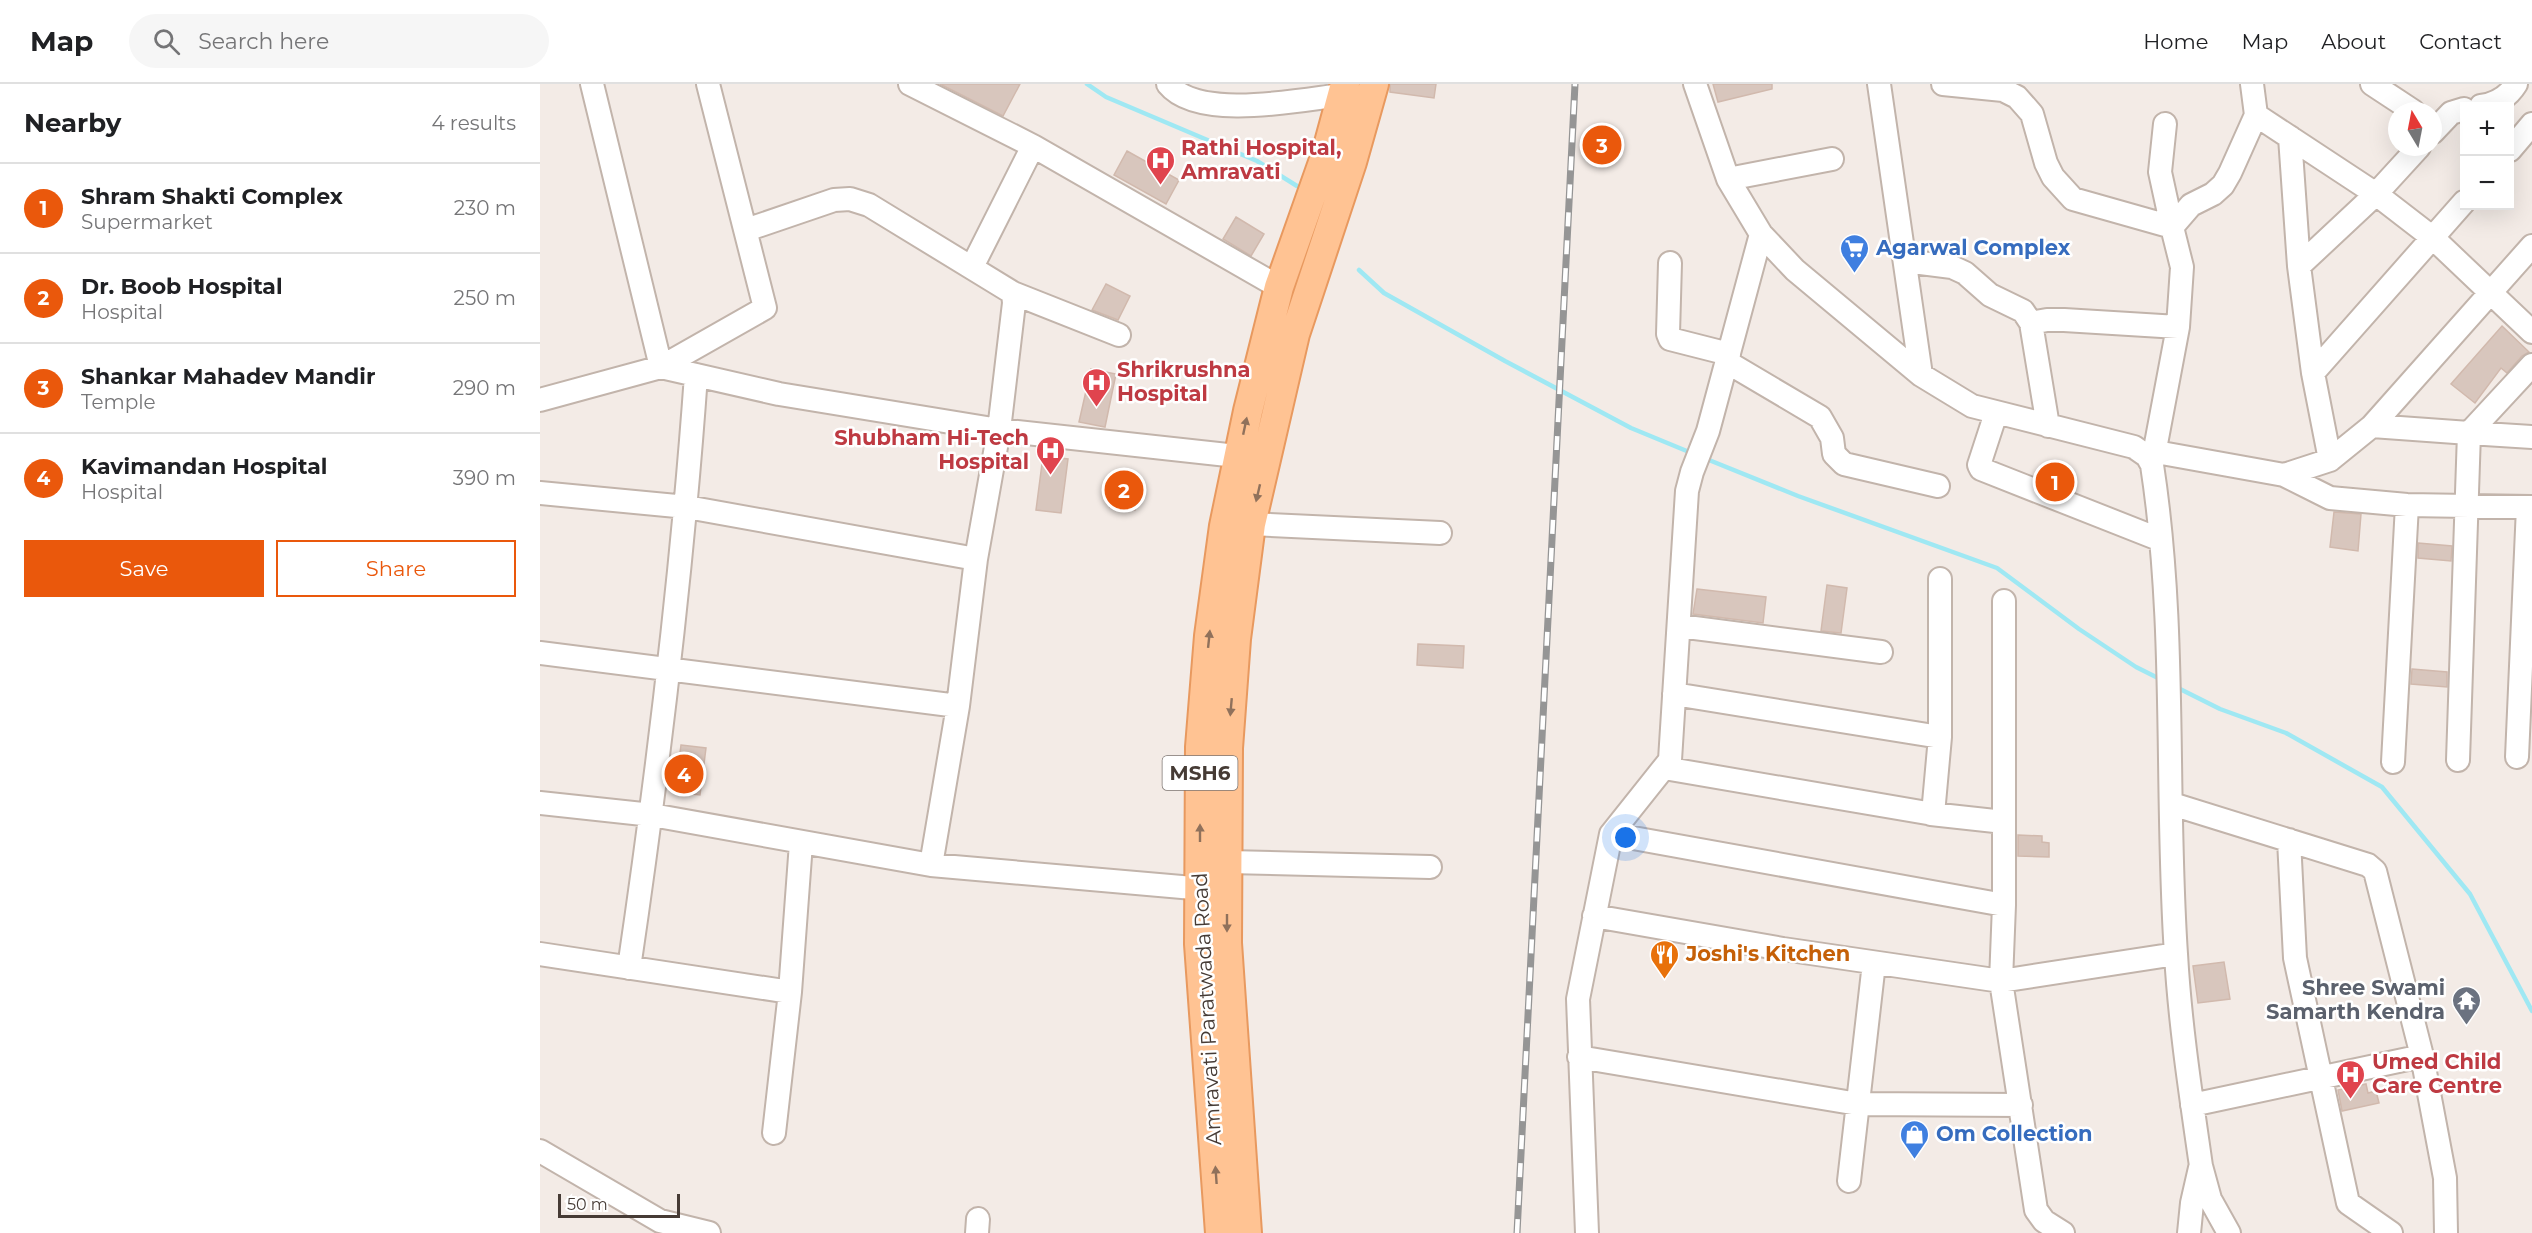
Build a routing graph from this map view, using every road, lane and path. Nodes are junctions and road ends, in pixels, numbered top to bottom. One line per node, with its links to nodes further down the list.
1 (592, 84): 48 (street)
2 (708, 84): 30 (street)
3 (910, 84): 23 (street)
4 (1168, 84): 12 (street)
5 (1374, 84): 44 (main road, MSH6)
6 (1695, 84): 26 (street)
7 (1879, 84): 34 (street)
8 (1943, 84): 11 (street)
9 (2252, 84): 17 (street)
10 (2372, 84): 14 (street)
11 (2004, 87): 29 (street)
12 (1350, 88): 40 (main road, Amravati Paratwada Road / MSH6)
13 (2503, 88): 15 (street)
14 (2399, 102)
15 (2494, 102)
16 (2460, 110): 18 (street)
17 (2256, 115): 21 (street); 29 (street)
18 (2442, 121)
19 (2165, 124): 29 (street)
20 (2532, 124): 22 (street)
21 (2290, 136): 27 (street); 36 (street)
22 (2514, 145)
23 (1033, 146): 37 (street); 40 (street)
24 (2411, 156): 27 (street)
25 (1832, 159): 26 (street)
26 (1728, 179): 31 (street)
27 (2376, 194): 32 (street); 36 (street)
28 (2460, 207): 32 (street)
29 (2172, 227): 42 (street)
30 (746, 230): 37 (street); 48 (street)
31 (1761, 234): 46 (street); 51 (street)
32 (2433, 238): 39 (street); 49 (street)
33 (2532, 246): 39 (street)
34 (1905, 261): 41 (street); 51 (street)
35 (1670, 263): 46 (street)
36 (2299, 266): 49 (street)
37 (972, 267): 38 (street)
38 (1013, 293): 45 (street); 56 (street)
39 (2491, 293): 43 (street); 55 (street)
40 (1284, 300): 44 (main road, MSH6); 59 (main road, Amravati Paratwada Road / MSH6, one-way to 40)
41 (2031, 323): 42 (street); 54 (street)
42 (2178, 327): 60 (street)
43 (2532, 332)
44 (1295, 334): 59 (main road, MSH6)
45 (1119, 335)
46 (1728, 358): 63 (street); 75 (street)
47 (2532, 365): 57 (street)
48 (661, 367): 50 (street); 52 (street)
49 (2313, 373): 61 (street)
50 (696, 375): 56 (street); 67 (street)
51 (1922, 375): 53 (street)
52 (540, 400)
53 (1996, 412): 54 (street); 71 (street)
54 (2048, 426): 60 (street)
55 (2372, 426): 57 (street); 61 (street)
56 (999, 430): 59 (street); 72 (street)
57 (2469, 433): 58 (street); 66 (street)
58 (2532, 436)
59 (1252, 458): 69 (main road, MSH6, one-way to 69); 97 (main road, Amravati Paratwada Road / MSH6, one-way to 59)
60 (2154, 458): 62 (street); 71 (street)
61 (2330, 460): 62 (street)
62 (2284, 475): 65 (street)
63 (1938, 486)
64 (540, 494): 67 (street)
65 (2407, 505): 66 (street); 84 (street)
66 (2465, 505): 68 (street); 83 (street)
67 (687, 507): 72 (street); 78 (street)
68 (2530, 507): 82 (street)
69 (1251, 524): 70 (street); 94 (main road, MSH6, one-way to 94)
70 (1440, 533)
71 (2161, 540): 87 (street)
72 (976, 559): 80 (street)
73 (1940, 579): 81 (street)
74 (2004, 600): 90 (street)
75 (1679, 626): 76 (street); 79 (street)
76 (1881, 652)
77 (540, 653): 78 (street)
78 (670, 670): 80 (street); 89 (street)
79 (1674, 694): 81 (street); 85 (street)
80 (958, 706): 95 (street)
81 (1940, 737): 88 (street)
82 (2517, 757)
83 (2458, 760)
84 (2393, 762)
85 (1664, 768): 88 (street); 91 (street)
86 (540, 803): 89 (street)
87 (2172, 804): 92 (street); 102 (street)
88 (1931, 814): 90 (street)
89 (652, 815): 93 (street); 104 (street)
90 (2004, 822): 99 (street)
91 (1611, 834): 99 (street); 100 (street)
92 (2289, 840): 107 (street); 109 (street)
93 (801, 843): 95 (street); 106 (street)
94 (1228, 862): 96 (street); 98 (main road, MSH6)
95 (931, 865): 97 (street)
96 (1430, 867)
97 (1200, 890): 98 (street); 120 (main road, Amravati Paratwada Road / MSH6, one-way to 97)
98 (1227, 890): 121 (main road, MSH6, one-way to 121)
99 (2004, 905): 105 (street)
100 (1594, 916): 103 (street); 108 (street)
101 (540, 954): 104 (street)
102 (2176, 954): 105 (street); 112 (street)
103 (1874, 963): 105 (street); 110 (street)
104 (629, 968): 106 (street)
105 (2001, 981): 111 (street)
106 (790, 992): 113 (street)
107 (2422, 1056): 109 (street); 127 (street)
108 (1579, 1057): 110 (street); 122 (street)
109 (2320, 1078): 112 (street); 126 (street)
110 (1858, 1104): 111 (street); 117 (street)
111 (2021, 1105): 123 (street)
112 (2192, 1105): 116 (street)
113 (774, 1132)
114 (540, 1151): 119 (street)
115 (540, 1166): 118 (street)
116 (2201, 1166): 124 (street); 125 (street)
117 (1849, 1181)
118 (658, 1233)
119 (709, 1233)
120 (1220, 1233)
121 (1247, 1233)
122 (1587, 1233)
123 (2063, 1233)
124 (2189, 1233)
125 (2229, 1233)
126 (2391, 1233)
127 (2446, 1233)

